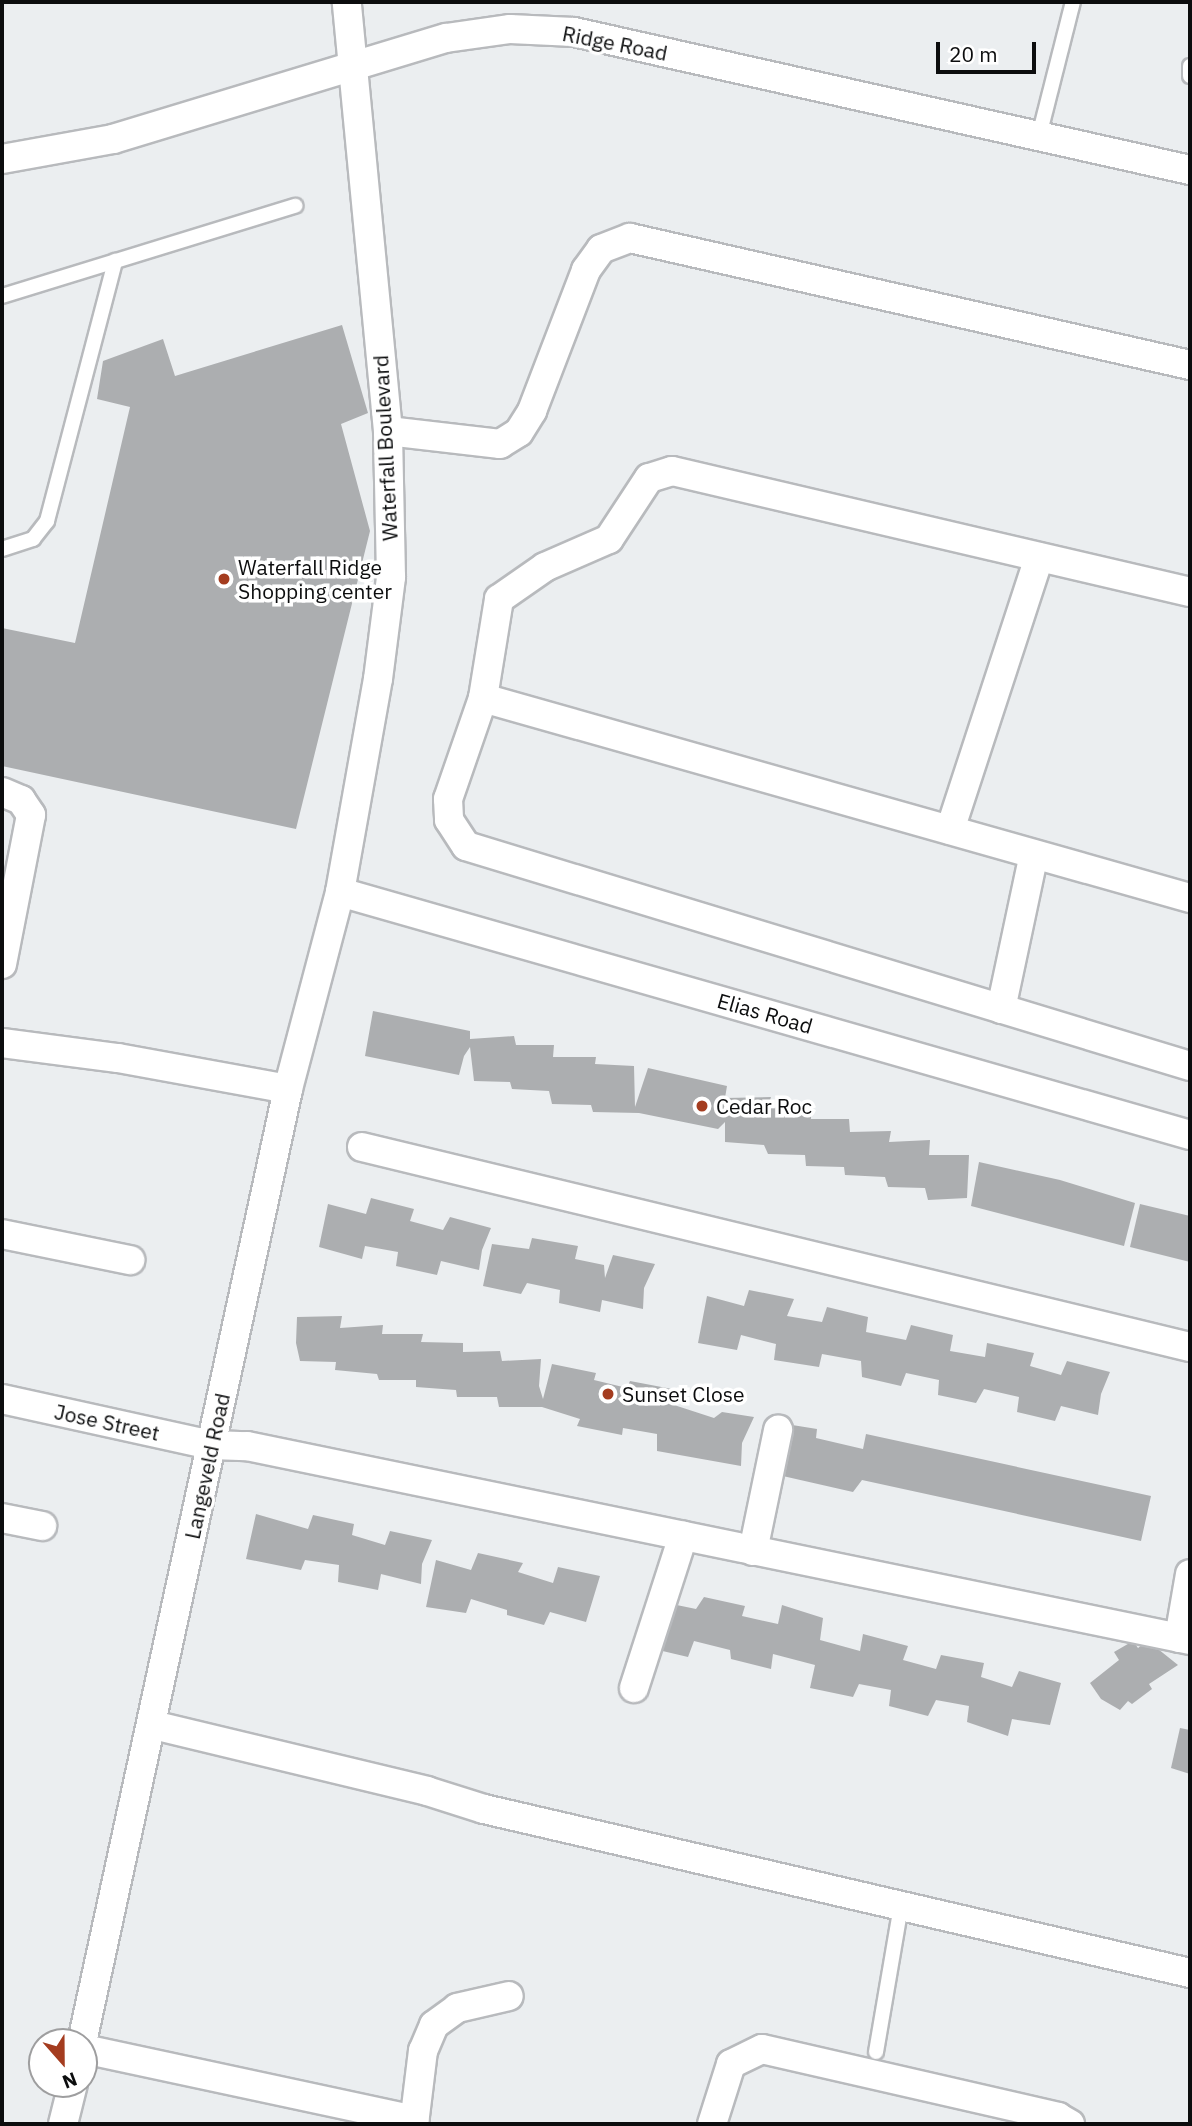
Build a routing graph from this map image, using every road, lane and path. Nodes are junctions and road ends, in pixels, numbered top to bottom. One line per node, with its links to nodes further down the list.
1 (347, 2): 4 (street, Waterfall Boulevard)
2 (1073, 2): 6 (lane)
3 (1190, 66): 5 (lane)
4 (352, 68): 6 (street, Ridge Road); 7 (street, Ridge Road); 13 (street, Waterfall Boulevard)
5 (1190, 76)
6 (1039, 136): 8 (street, Ridge Road)
7 (2, 159)
8 (1190, 170)
9 (295, 206): 10 (lane)
10 (115, 261): 11 (lane); 14 (lane)
11 (2, 296)
12 (1190, 365): 13 (street)
13 (388, 431): 21 (street, Waterfall Boulevard)
14 (2, 549)
15 (1039, 557): 16 (street); 17 (street); 19 (street)
16 (1190, 592)
17 (483, 698): 19 (street); 24 (street)
18 (2, 792): 23 (street)
19 (950, 830): 20 (street)
20 (1034, 854): 22 (street); 24 (street)
21 (340, 892): 27 (street, Langeveld Road); 28 (street, Elias Road)
22 (1190, 898)
23 (2, 959)
24 (1001, 1009): 26 (street)
25 (2, 1044): 27 (street)
26 (1190, 1066)
27 (288, 1089): 35 (street, Langeveld Road)
28 (1190, 1135)
29 (362, 1147): 32 (street)
30 (2, 1234): 31 (street)
31 (130, 1260)
32 (1190, 1347)
33 (2, 1399): 35 (street, Jose Street)
34 (778, 1430): 39 (street)
35 (211, 1445): 38 (street, Jose Street); 43 (street, Langeveld Road)
36 (2, 1518): 37 (street)
37 (43, 1526)
38 (682, 1536): 39 (street, Jose Street); 42 (street)
39 (753, 1550): 41 (street, Jose Street)
40 (1190, 1574): 41 (street)
41 (1185, 1639)
42 (634, 1688)
43 (152, 1725): 44 (street); 47 (street, Langeveld Road)
44 (901, 1906): 45 (street); 49 (lane)
45 (1190, 1973)
46 (509, 1996): 51 (street)
47 (85, 2028)
48 (98, 2052): 51 (street)
49 (876, 2052)
50 (70, 2098): 52 (street)
51 (414, 2122)
52 (63, 2124)
53 (712, 2124): 54 (street)
54 (1070, 2124)

